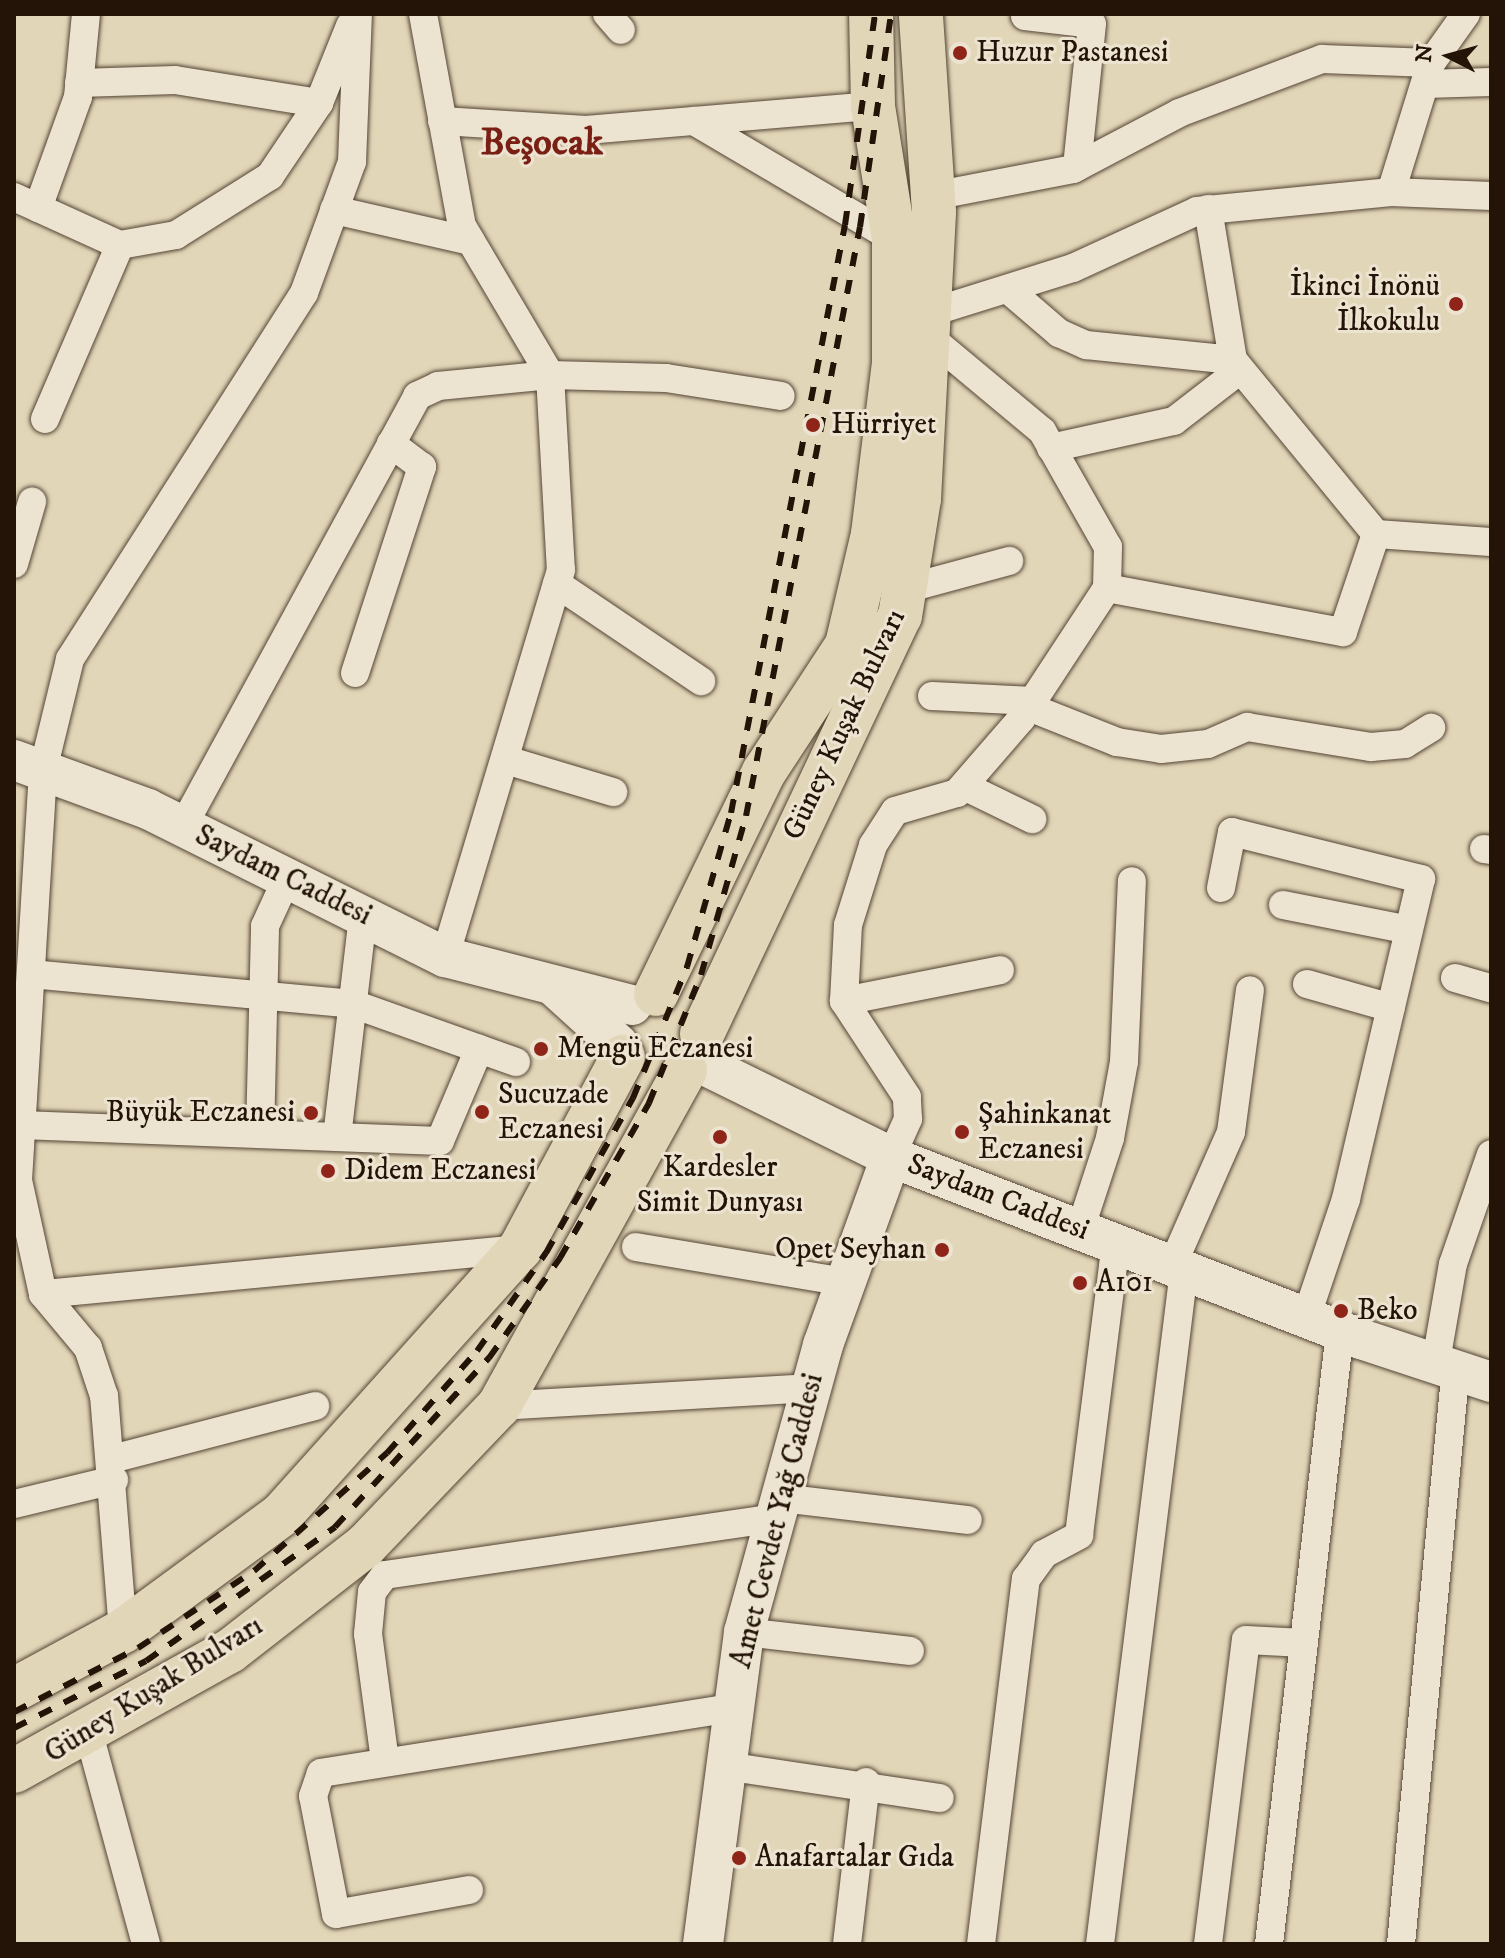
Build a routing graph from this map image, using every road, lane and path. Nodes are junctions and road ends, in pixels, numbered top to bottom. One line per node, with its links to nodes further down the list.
1 (86, 14): 10 (street)
2 (356, 14): 11 (street); 21 (street)
3 (423, 14): 13 (street)
4 (871, 14): 12 (main road, Güney Kuşak Bulvarı)
5 (921, 14): 17 (main road, Güney Kuşak Bulvarı)
6 (1466, 14): 8 (street)
7 (1025, 16): 15 (street)
8 (1428, 74): 9 (street); 15 (street); 16 (street)
9 (1491, 82)
10 (79, 83): 11 (street); 19 (street)
11 (319, 103): 24 (street)
12 (873, 106): 14 (street); 22 (main road, Güney Kuşak Bulvarı)
13 (442, 121): 14 (street); 23 (street)
14 (694, 121): 22 (street)
15 (1077, 167): 17 (street)
16 (1391, 192): 18 (street); 20 (street)
17 (933, 196): 26 (main road, Güney Kuşak Bulvarı)
18 (1491, 196)
19 (26, 202): 24 (street)
20 (1208, 209): 25 (street); 27 (street)
21 (334, 210): 23 (street); 47 (street)
22 (894, 239): 69 (main road, Güney Kuşak Bulvarı)
23 (471, 241): 28 (street)
24 (120, 245): 30 (street)
25 (1010, 291): 26 (street); 27 (street)
26 (928, 325): 32 (street); 40 (main road, Güney Kuşak Bulvarı)
27 (1237, 365): 32 (street); 34 (street)
28 (550, 375): 29 (street); 31 (street); 38 (street)
29 (781, 396)
30 (45, 419)
31 (391, 444): 41 (street); 51 (street)
32 (1051, 448): 39 (street)
33 (32, 502): 37 (street)
34 (1376, 534): 35 (street); 39 (street)
35 (1491, 542)
36 (1009, 561): 40 (street)
37 (14, 564)
38 (557, 584): 42 (street); 46 (street)
39 (1107, 588): 44 (street)
40 (905, 589): 71 (main road, Güney Kuşak Bulvarı)
41 (355, 673)
42 (701, 681)
43 (932, 696): 44 (street)
44 (1031, 704): 45 (street); 48 (street)
45 (1431, 728)
46 (506, 760): 49 (street); 58 (street)
47 (28, 765): 51 (main road, Saydam Caddesi); 60 (street)
48 (964, 786): 50 (street); 66 (street)
49 (613, 792)
50 (1032, 819)
51 (183, 826): 52 (main road, Saydam Caddesi)
52 (287, 878): 56 (main road, Saydam Caddesi); 65 (street)
53 (1132, 881): 79 (street)
54 (1221, 888): 57 (street)
55 (1283, 905): 57 (street)
56 (363, 916): 58 (main road, Saydam Caddesi); 67 (street)
57 (1409, 930): 68 (street)
58 (445, 957): 69 (main road, Saydam Caddesi)
59 (1000, 970): 66 (street)
60 (31, 974): 65 (street); 73 (street)
61 (1455, 978): 63 (street)
62 (1307, 984): 68 (street)
63 (1491, 988)
64 (1250, 990): 82 (street)
65 (264, 997): 67 (street); 74 (street)
66 (844, 1001): 77 (street)
67 (353, 1004): 70 (street); 75 (street)
68 (1391, 1008): 85 (street)
69 (632, 1025): 71 (main road); 71 (main road); 81 (main road, Güney Kuşak Bulvarı)
70 (479, 1049): 72 (street); 75 (street)
71 (694, 1055): 77 (main road, Saydam Caddesi); 89 (main road, Güney Kuşak Bulvarı)
72 (516, 1062)
73 (22, 1125): 74 (street); 78 (street)
74 (260, 1134): 75 (street)
75 (337, 1137)
76 (1491, 1154): 86 (street)
77 (891, 1157): 79 (main road, Saydam Caddesi); 83 (main road, Amet Cevdet Yağ Caddesi)
78 (16, 1180): 84 (street)
79 (1098, 1237): 82 (main road, Saydam Caddesi); 110 (street)
80 (636, 1247): 83 (street)
81 (520, 1249): 84 (street); 94 (main road, Güney Kuşak Bulvarı)
82 (1178, 1268): 85 (main road, Saydam Caddesi); 111 (street)
83 (846, 1282): 87 (main road, Amet Cevdet Yağ Caddesi)
84 (43, 1294): 90 (street)
85 (1323, 1324): 86 (main road, Saydam Caddesi); 96 (street)
86 (1461, 1369): 114 (street)
87 (811, 1388): 89 (street); 92 (main road, Amet Cevdet Yağ Caddesi)
88 (315, 1406): 90 (street)
89 (499, 1406): 100 (main road, Güney Kuşak Bulvarı)
90 (113, 1469): 91 (street); 94 (street)
91 (14, 1504)
92 (778, 1508): 93 (street); 95 (main road, Amet Cevdet Yağ Caddesi); 101 (street)
93 (968, 1520)
94 (123, 1631): 98 (main road, Güney Kuşak Bulvarı)
95 (744, 1632): 97 (street); 99 (main road, Amet Cevdet Yağ Caddesi)
96 (1304, 1643): 112 (street); 113 (street)
97 (910, 1651)
98 (14, 1690)
99 (733, 1708): 101 (street); 102 (main road, Amet Cevdet Yağ Caddesi)
100 (89, 1734): 103 (main road, Güney Kuşak Bulvarı); 107 (street)
101 (385, 1761): 106 (street)
102 (725, 1766): 104 (street); 108 (main road, Amet Cevdet Yağ Caddesi)
103 (14, 1771)
104 (866, 1782): 105 (street); 109 (street)
105 (940, 1798)
106 (469, 1890)
107 (146, 1944)
108 (703, 1944)
109 (847, 1944)
110 (981, 1944)
111 (1100, 1944)
112 (1208, 1944)
113 (1269, 1944)
114 (1401, 1944)

